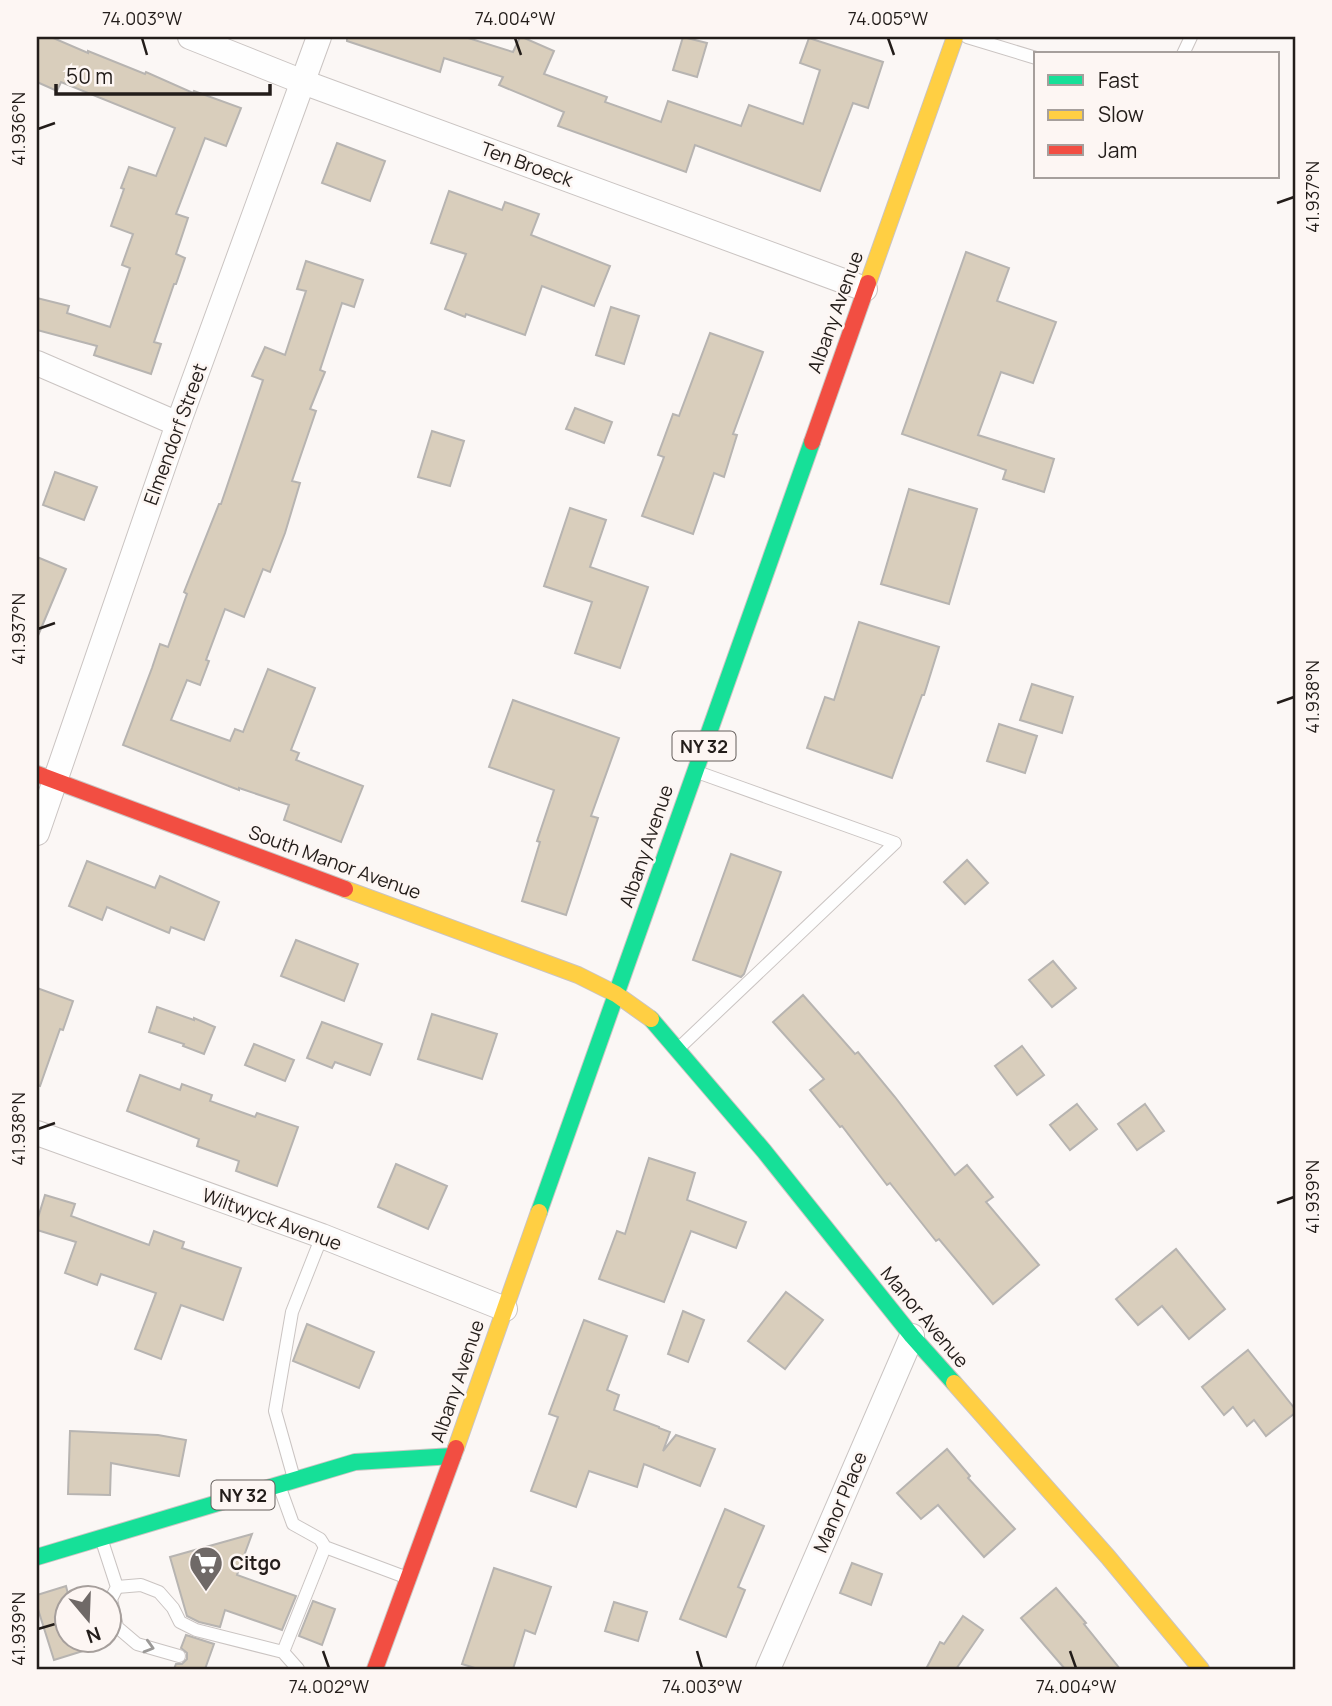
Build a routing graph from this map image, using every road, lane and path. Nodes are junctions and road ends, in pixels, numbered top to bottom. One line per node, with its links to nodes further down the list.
1 (190, 37): 6 (street, Ten Broeck)
2 (319, 37): 6 (street, Elmendorf Street)
3 (955, 37): 7 (main road, Albany Avenue / NY 32)
4 (967, 37): 5 (lane)
5 (1034, 57)
6 (303, 82): 7 (street, Ten Broeck); 9 (street, Elmendorf Street)
7 (865, 289): 10 (main road, Albany Avenue / NY 32)
8 (37, 363): 9 (street)
9 (178, 424): 11 (street, Elmendorf Street)
10 (695, 771): 13 (main road, Albany Avenue / NY 32); 14 (lane)
11 (45, 778): 12 (street, Elmendorf Street); 13 (main road, South Manor Avenue)
12 (37, 833)
13 (616, 994): 14 (main road, Manor Avenue); 17 (main road, Albany Avenue / NY 32)
14 (677, 1050): 18 (main road, Manor Avenue)
15 (37, 1133): 16 (street, Wiltwyck Avenue)
16 (322, 1237): 17 (street, Wiltwyck Avenue); 20 (lane)
17 (505, 1309): 19 (main road, Albany Avenue / NY 32)
18 (912, 1336): 32 (street, Manor Place); 33 (main road, Manor Avenue)
19 (453, 1456): 20 (main road, NY 32); 24 (main road, Albany Avenue)
20 (286, 1482): 21 (main road, NY 32); 22 (lane)
21 (101, 1538): 23 (main road, NY 32); 25 (lane)
22 (325, 1547): 24 (lane); 28 (lane)
23 (37, 1557)
24 (409, 1578): 31 (main road, Albany Avenue)
25 (116, 1584)
26 (122, 1587): 28 (lane)
27 (122, 1631): 29 (lane, one-way to 29)
28 (282, 1652): 30 (lane)
29 (178, 1656)
30 (298, 1669)
31 (376, 1669)
32 (768, 1669)
33 (1201, 1669)

